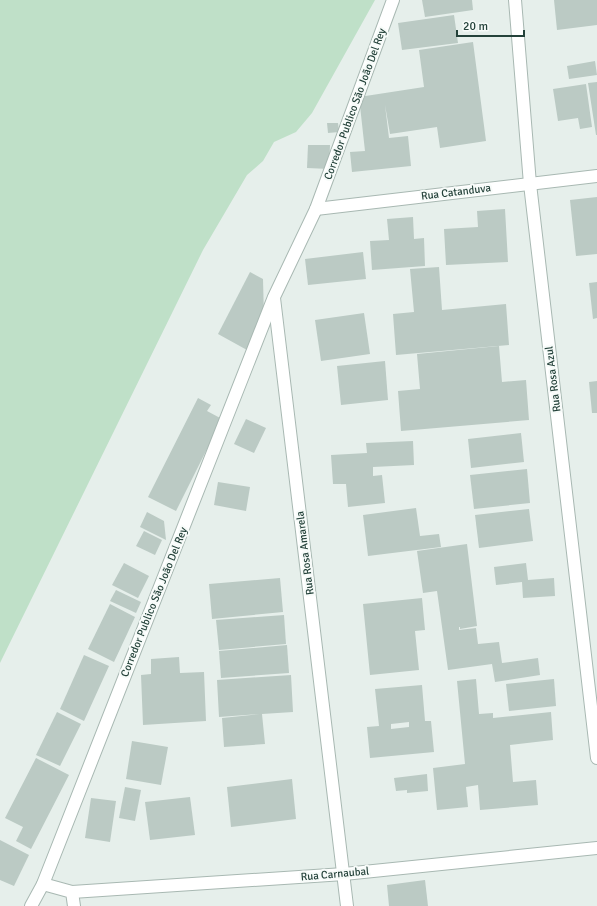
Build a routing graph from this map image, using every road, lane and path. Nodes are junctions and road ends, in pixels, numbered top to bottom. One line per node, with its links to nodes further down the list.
1 (393, 0): 5 (street, Corredor Publico São João Del Rey)
2 (515, 0): 4 (street, Rua Rosa Azul)
3 (597, 176): 4 (street, Rua Catanduva)
4 (530, 184): 5 (street, Rua Catanduva); 7 (street, Rua Rosa Azul)
5 (316, 209): 6 (street)
6 (274, 297): 9 (street, Rua Rosa Amarela); 10 (street, Corredor Publico São João Del Rey)
7 (597, 758)
8 (597, 848): 9 (street, Rua Carnaubal)
9 (344, 874): 11 (street, Rua Carnaubal); 14 (street, Rua Rosa Amarela)
10 (43, 884): 11 (street, Rua Carnaubal); 12 (street, Corredor Publico São João Del Rey)
11 (72, 892): 13 (street)
12 (31, 906)
13 (74, 906)
14 (347, 906)

